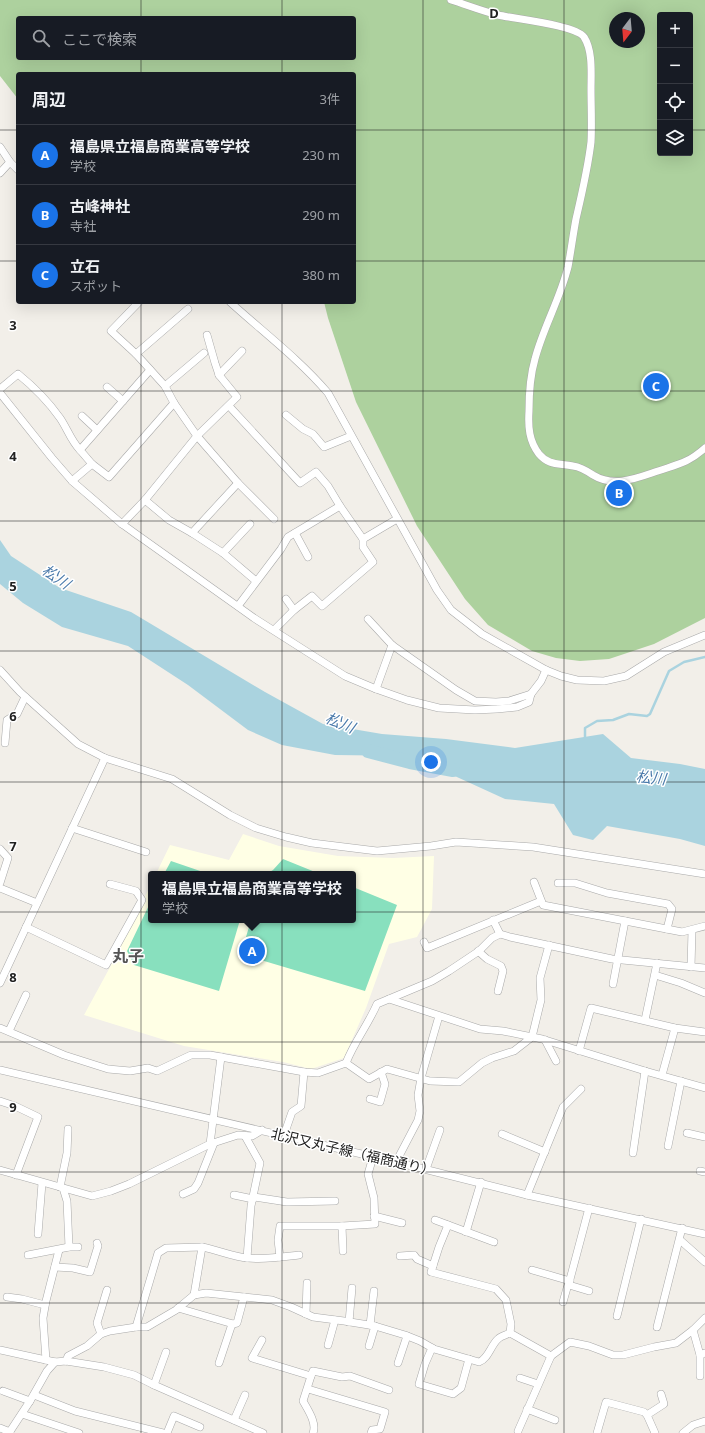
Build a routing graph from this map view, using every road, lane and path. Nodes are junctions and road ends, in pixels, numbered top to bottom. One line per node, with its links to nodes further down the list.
1 (451, 0): 27 (street)
2 (0, 147): 3 (street)
3 (10, 162): 4 (street); 5 (street)
4 (16, 168)
5 (0, 173)
6 (137, 304): 12 (street)
7 (232, 304): 26 (street)
8 (188, 308): 12 (street)
9 (207, 335): 14 (street)
10 (242, 352): 14 (street)
11 (204, 353): 15 (street)
12 (136, 354): 13 (street)
13 (150, 370): 15 (street); 19 (street)
14 (219, 375): 21 (street)
15 (165, 386): 20 (street)
16 (107, 387): 19 (street)
17 (0, 389): 28 (street)
18 (0, 393): 30 (street)
19 (123, 401): 24 (street)
20 (174, 403): 25 (street); 29 (street)
21 (229, 406): 25 (street); 33 (street)
22 (286, 415): 26 (street)
23 (82, 416): 24 (street)
24 (97, 430): 28 (street)
25 (198, 436): 31 (street); 32 (street)
26 (351, 436): 35 (street)
27 (705, 448)
28 (80, 450): 29 (street)
29 (92, 464): 30 (street)
30 (72, 481): 36 (street)
31 (238, 482): 34 (street); 39 (street)
32 (145, 500): 36 (street); 39 (street)
33 (340, 506): 38 (street); 40 (street)
34 (274, 519)
35 (396, 519): 40 (street); 52 (street)
36 (122, 524): 45 (street)
37 (250, 524): 41 (street)
38 (295, 532): 42 (street); 43 (street)
39 (192, 533): 41 (street)
40 (363, 539): 46 (street)
41 (223, 552): 43 (street)
42 (308, 557)
43 (256, 581): 45 (street)
44 (286, 599): 46 (street)
45 (238, 606): 48 (street)
46 (294, 610): 48 (street)
47 (368, 619): 50 (street)
48 (274, 630): 53 (street)
49 (705, 635): 52 (street)
50 (392, 645): 53 (street); 54 (street)
51 (0, 670): 55 (street)
52 (546, 670): 54 (street)
53 (376, 689): 54 (street)
54 (531, 694)
55 (25, 697): 56 (street); 57 (street)
56 (5, 743)
57 (106, 758): 58 (street); 61 (street)
58 (72, 828): 60 (street); 68 (street)
59 (0, 849): 63 (street)
60 (146, 852)
61 (705, 874)
62 (534, 882): 67 (street)
63 (0, 883)
64 (558, 883): 73 (street)
65 (110, 884): 72 (street)
66 (0, 888): 68 (street)
67 (541, 900): 69 (street); 70 (street)
68 (37, 903): 72 (street)
69 (494, 920): 75 (street); 76 (street)
70 (625, 922): 73 (street); 79 (street)
71 (705, 926): 74 (street)
72 (26, 927): 84 (street)
73 (666, 929): 74 (street)
74 (692, 930): 81 (street)
75 (500, 934): 77 (street); 78 (street)
76 (424, 942)
77 (549, 945): 79 (street); 96 (street)
78 (478, 952): 86 (street); 89 (street)
79 (618, 960): 80 (street); 85 (street)
80 (657, 963): 81 (street); 83 (street)
81 (691, 967): 82 (street)
82 (705, 968)
83 (655, 975): 87 (street); 91 (street)
84 (0, 983)
85 (613, 984)
86 (498, 991)
87 (705, 993)
88 (26, 995): 94 (street)
89 (389, 999): 90 (street); 101 (street)
90 (439, 1016): 96 (street); 107 (street)
91 (645, 1020): 93 (street); 98 (street)
92 (0, 1028): 94 (street)
93 (675, 1028): 95 (street); 106 (street)
94 (9, 1031): 99 (street)
95 (705, 1032)
96 (532, 1037): 97 (street); 107 (street)
97 (545, 1040): 98 (street); 100 (street)
98 (579, 1051): 103 (street)
99 (221, 1057): 104 (street); 113 (street)
100 (556, 1061)
101 (346, 1063): 104 (street); 105 (street)
102 (0, 1070): 113 (street, 北沢又丸子線（福商通り）)
103 (645, 1071): 106 (street); 125 (street)
104 (304, 1072): 119 (street)
105 (382, 1072): 107 (street); 111 (street)
106 (662, 1075): 108 (street)
107 (420, 1078): 127 (street)
108 (681, 1081): 109 (street); 123 (street)
109 (705, 1088)
110 (581, 1089): 124 (street)
111 (370, 1099)
112 (0, 1101): 130 (street)
113 (214, 1119): 115 (street, 北沢又丸子線（福商通り）); 122 (street)
114 (68, 1129): 133 (street)
115 (262, 1130): 119 (street, 北沢又丸子線（福商通り）); 120 (street)
116 (440, 1130): 128 (street)
117 (687, 1133): 121 (street)
118 (502, 1134): 124 (street)
119 (284, 1135): 126 (street, 北沢又丸子線（福商通り）)
120 (245, 1136): 122 (street); 137 (street)
121 (705, 1137)
122 (212, 1143): 133 (street); 134 (street)
123 (668, 1146)
124 (545, 1152): 135 (street)
125 (633, 1153)
126 (373, 1157): 127 (street, 北沢又丸子線（福商通り）); 140 (street)
127 (396, 1162): 128 (street, 北沢又丸子線（福商通り）)
128 (426, 1169): 131 (street, 北沢又丸子線（福商通り）)
129 (0, 1170): 130 (street)
130 (16, 1175): 132 (street)
131 (481, 1182): 135 (street, 北沢又丸子線（福商通り）); 147 (street)
132 (42, 1183): 133 (street); 148 (street)
133 (61, 1188): 153 (street)
134 (183, 1194)
135 (527, 1194): 139 (street, 北沢又丸子線（福商通り）)
136 (234, 1195): 137 (street)
137 (253, 1198): 138 (street); 162 (street)
138 (335, 1201)
139 (589, 1208): 141 (street, 北沢又丸子線（福商通り）); 168 (street)
140 (374, 1216): 143 (street); 145 (street)
141 (641, 1219): 146 (street, 北沢又丸子線（福商通り）); 180 (street)
142 (435, 1220): 144 (street)
143 (402, 1223)
144 (448, 1225): 147 (street); 164 (street)
145 (342, 1226): 157 (street); 161 (street)
146 (682, 1228): 149 (street, 北沢又丸子線（福商通り）); 150 (street)
147 (466, 1232): 151 (street)
148 (38, 1234)
149 (705, 1234)
150 (680, 1240): 163 (street); 187 (street)
151 (494, 1242)
152 (96, 1243): 165 (street)
153 (69, 1247): 154 (street); 156 (street)
154 (78, 1247)
155 (202, 1248): 162 (street); 173 (street); 186 (street)
156 (59, 1250): 158 (street); 165 (street)
157 (343, 1251)
158 (28, 1255)
159 (299, 1255): 161 (street)
160 (400, 1256): 164 (street)
161 (280, 1257): 162 (street)
162 (247, 1258)
163 (705, 1262)
164 (433, 1266): 189 (street)
165 (55, 1267): 177 (street)
166 (532, 1270): 168 (street)
167 (307, 1283): 179 (street)
168 (570, 1283): 172 (street); 176 (street)
169 (352, 1288): 183 (street)
170 (107, 1290): 190 (street)
171 (374, 1291): 185 (street)
172 (589, 1291)
173 (194, 1295): 175 (street); 178 (street)
174 (7, 1297): 177 (street)
175 (244, 1297): 179 (street); 184 (street)
176 (563, 1302)
177 (45, 1305): 201 (street)
178 (178, 1308): 184 (street); 186 (street)
179 (306, 1314): 182 (street)
180 (616, 1316)
181 (705, 1318): 188 (street)
182 (334, 1320): 183 (street); 193 (street)
183 (349, 1322): 185 (street)
184 (232, 1324): 204 (street)
185 (373, 1326): 191 (street); 194 (street)
186 (136, 1327): 190 (street)
187 (657, 1327)
188 (693, 1330): 198 (street); 199 (street)
189 (510, 1332): 199 (street); 200 (street)
190 (101, 1334): 202 (street)
191 (407, 1336): 195 (street); 205 (street)
192 (262, 1340): 206 (street)
193 (328, 1345)
194 (369, 1346)
195 (432, 1348): 200 (street); 200 (street)
196 (0, 1350): 201 (street)
197 (166, 1352): 210 (street)
198 (702, 1354): 207 (street)
199 (551, 1356): 209 (street)
200 (469, 1359)
201 (46, 1360): 203 (street)
202 (66, 1361): 203 (street); 210 (street)
203 (54, 1362): 216 (street)
204 (219, 1363)
205 (398, 1363)
206 (312, 1372): 211 (street); 212 (street)
207 (700, 1376)
208 (520, 1378): 209 (street)
209 (538, 1384): 217 (street)
210 (154, 1385): 220 (street)
211 (308, 1389): 231 (street); 232 (street)
212 (389, 1390)
213 (3, 1391): 216 (street)
214 (245, 1394): 220 (street)
215 (661, 1394): 219 (street)
216 (32, 1398): 218 (street); 228 (street)
217 (527, 1409): 221 (street); 225 (street)
218 (22, 1414): 226 (street); 227 (street)
219 (647, 1415): 233 (street); 234 (street)
220 (234, 1420): 230 (street)
221 (555, 1420)
222 (705, 1421): 235 (street)
223 (200, 1427): 229 (street)
224 (0, 1428): 226 (street)
225 (518, 1431)
226 (10, 1432)
227 (79, 1433)
228 (163, 1433)
229 (166, 1433)
230 (263, 1433)
231 (313, 1433)
232 (371, 1433)
233 (597, 1433)
234 (655, 1433)
235 (683, 1433)

